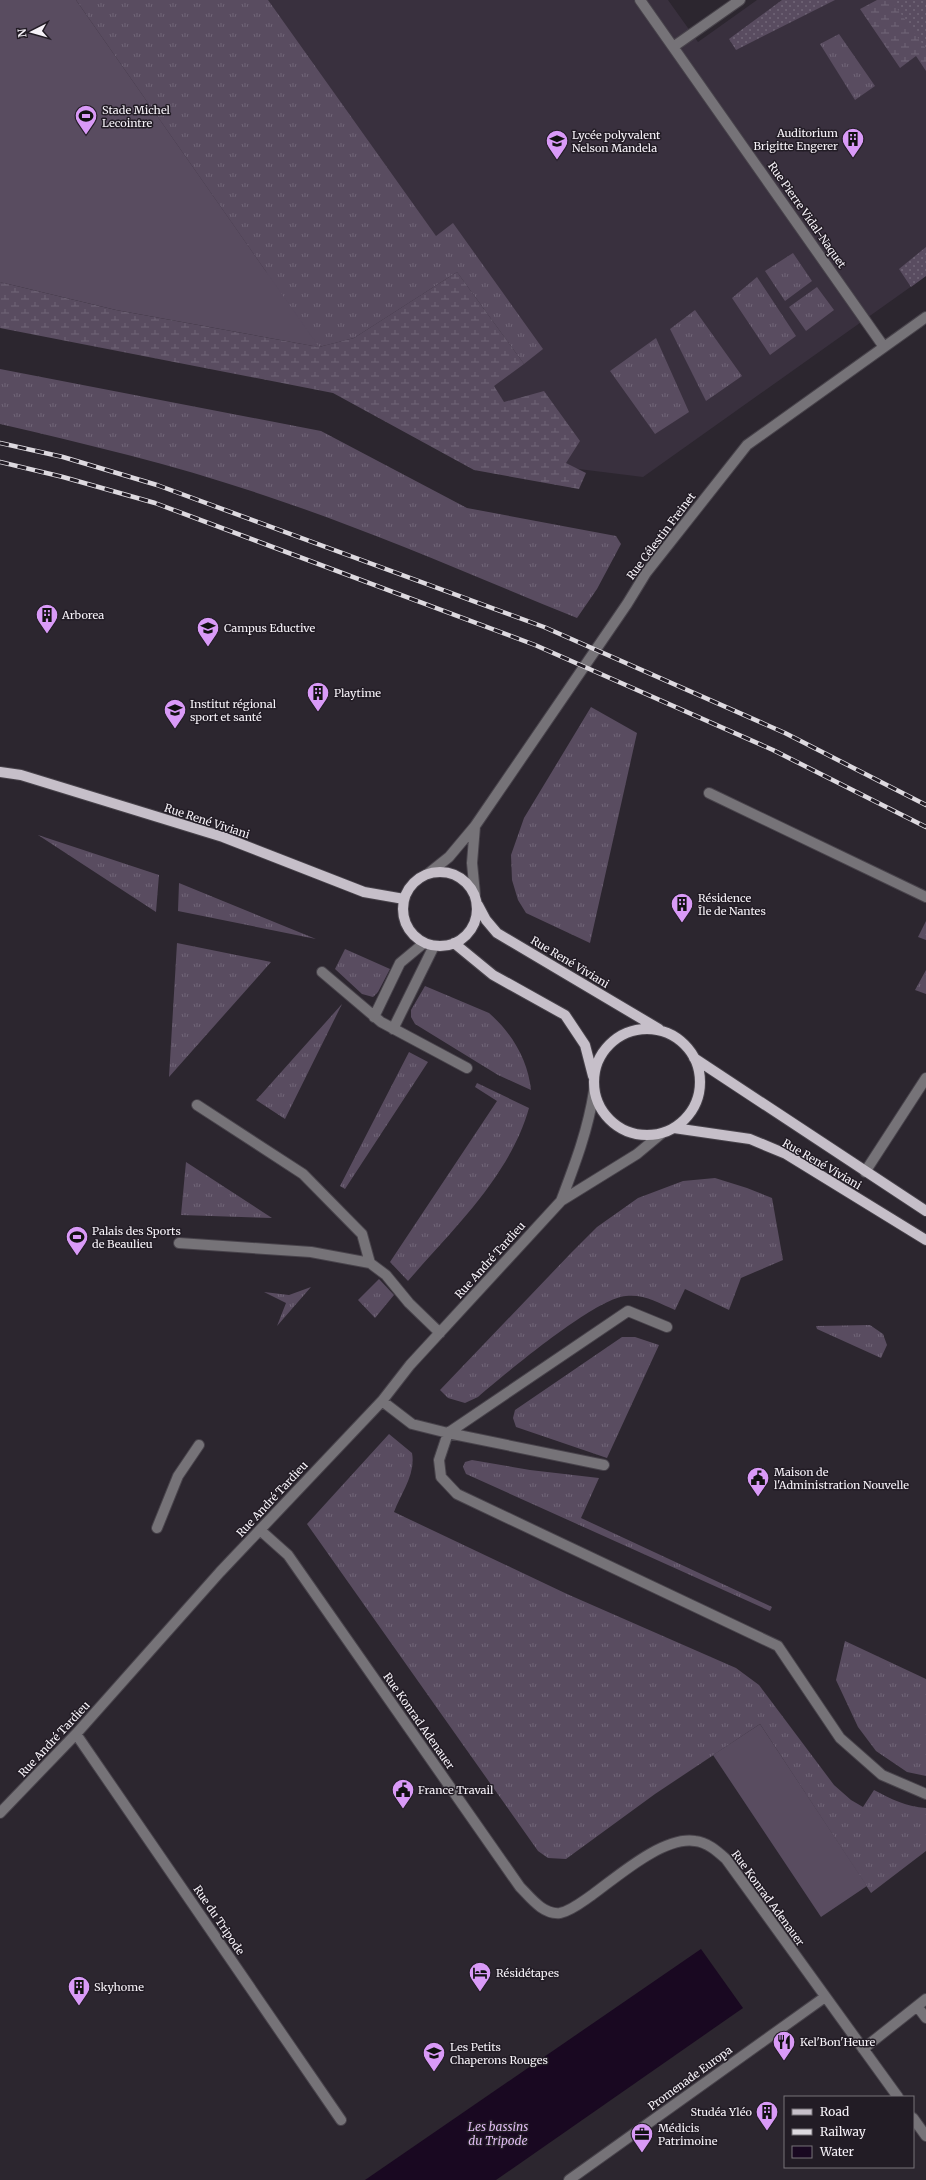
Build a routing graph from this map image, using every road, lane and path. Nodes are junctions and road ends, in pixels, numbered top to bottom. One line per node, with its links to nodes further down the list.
1 (640, 0): 3 (street, Rue Pierre Vidal-Naquet)
2 (740, 0): 3 (street)
3 (673, 47): 5 (street, Rue Pierre Vidal-Naquet)
4 (926, 317): 5 (street, Rue Célestin Freinet)
5 (884, 347): 8 (street, Rue Célestin Freinet)
6 (0, 772): 12 (main road, Rue René Viviani)
7 (709, 792): 10 (street)
8 (475, 826): 9 (street, Rue Célestin Freinet); 11 (street, Rue Célestin Freinet)
9 (429, 873): 11 (main road); 12 (main road)
10 (926, 897)
11 (476, 898): 13 (main road); 18 (main road, Rue René Viviani)
12 (404, 899): 14 (main road)
13 (454, 943): 14 (main road); 21 (main road)
14 (429, 944): 16 (street); 17 (street)
15 (322, 972): 16 (street)
16 (374, 1017): 17 (street)
17 (393, 1029): 20 (street)
18 (662, 1031): 19 (main road); 21 (main road)
19 (694, 1058): 25 (main road); 27 (main road, Rue René Viviani)
20 (467, 1068)
21 (593, 1078): 23 (main road)
22 (926, 1078): 27 (street)
23 (594, 1091): 26 (main road); 28 (street, Rue André Tardieu)
24 (197, 1105): 32 (street)
25 (674, 1128): 26 (main road); 30 (main road, Rue René Viviani)
26 (662, 1134): 28 (street, Rue André Tardieu)
27 (865, 1172): 29 (main road, Rue René Viviani)
28 (560, 1201): 34 (street, Rue André Tardieu)
29 (926, 1212)
30 (926, 1240)
31 (179, 1243): 32 (street)
32 (370, 1263): 34 (street)
33 (667, 1327): 36 (street)
34 (440, 1333): 35 (street, Rue André Tardieu)
35 (382, 1401): 36 (street); 40 (street, Rue André Tardieu)
36 (448, 1433): 38 (street); 42 (street)
37 (199, 1445): 39 (street)
38 (604, 1465)
39 (157, 1528)
40 (260, 1530): 41 (street, Rue André Tardieu); 44 (street, Rue Konrad Adenauer)
41 (76, 1734): 43 (street, Rue André Tardieu); 51 (street, Rue du Tripode)
42 (926, 1794)
43 (0, 1813)
44 (825, 1997): 48 (street, Rue Konrad Adenauer); 53 (street, Promenade Europa)
45 (926, 1999): 46 (street)
46 (917, 2006): 47 (street); 48 (street)
47 (926, 2018)
48 (864, 2049): 49 (street, Rue Konrad Adenauer)
49 (897, 2096)
50 (914, 2119): 52 (street)
51 (341, 2120)
52 (926, 2136)
53 (569, 2180)

